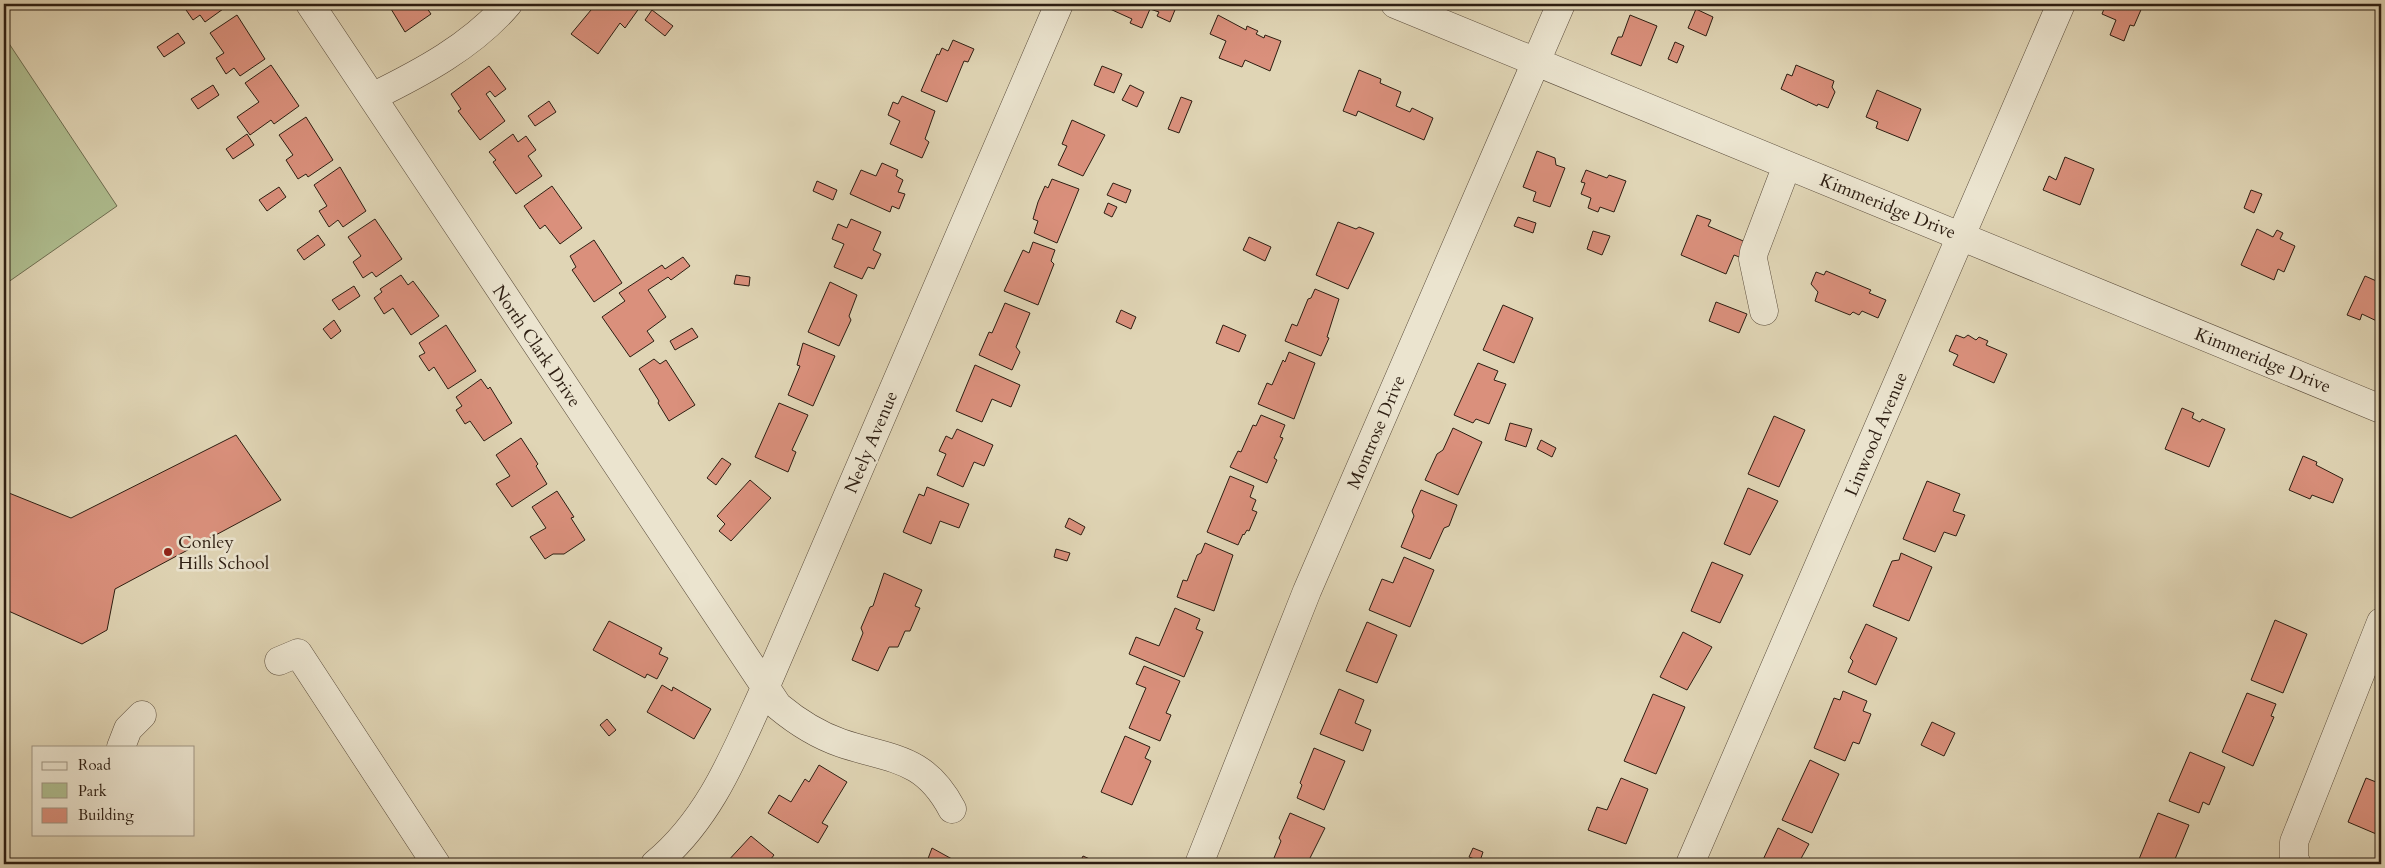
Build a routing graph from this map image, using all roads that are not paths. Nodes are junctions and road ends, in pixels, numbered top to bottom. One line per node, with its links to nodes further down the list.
1 (310, 4): 8 (street, North Clark Drive)
2 (508, 4): 8 (street)
3 (1059, 4): 15 (street, Neely Avenue)
4 (1395, 4): 7 (street, Kimmeridge Drive)
5 (1561, 4): 7 (street, Montrose Drive)
6 (2062, 4): 10 (street, Linwood Avenue)
7 (1536, 62): 9 (street, Kimmeridge Drive); 21 (street, Montrose Drive)
8 (372, 97): 15 (street, North Clark Drive)
9 (1787, 165): 10 (street, Kimmeridge Drive); 11 (street)
10 (1962, 237): 12 (street, Kimmeridge Drive); 22 (street, Linwood Avenue)
11 (1764, 311)
12 (2381, 409)
13 (2381, 622): 23 (street)
14 (279, 661): 19 (street)
15 (765, 688): 18 (street, North Clark Drive); 20 (street, Neely Avenue)
16 (142, 715): 17 (street)
17 (121, 746)
18 (952, 809)
19 (436, 864)
20 (655, 864)
21 (1199, 864)
22 (1690, 864)
23 (2297, 864)

